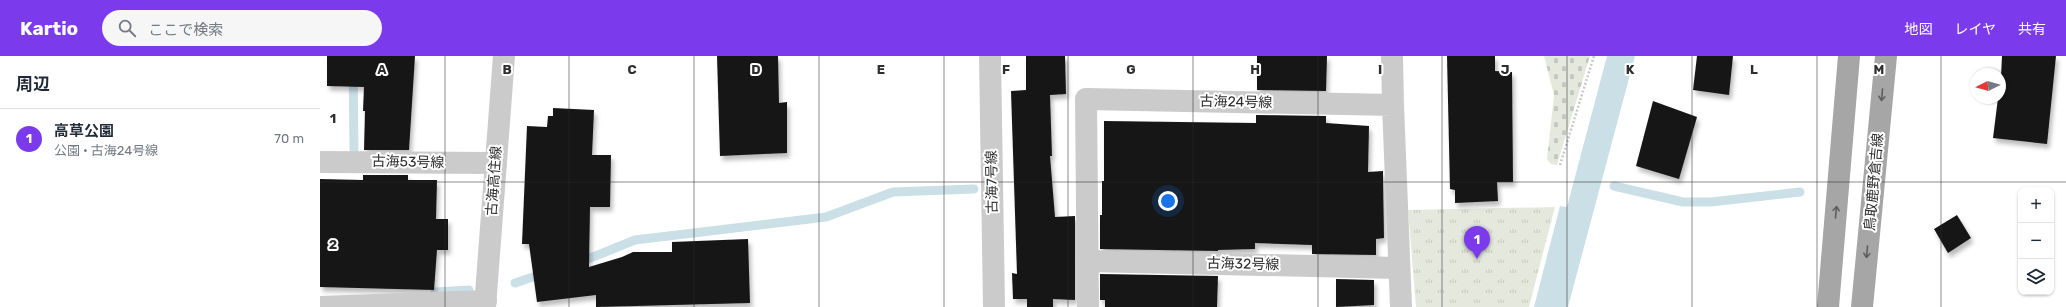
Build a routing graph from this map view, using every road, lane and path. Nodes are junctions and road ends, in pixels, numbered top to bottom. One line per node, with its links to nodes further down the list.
1 (504, 56): 9 (street, 古海高住線)
2 (990, 56): 15 (street, 古海7号線)
3 (1392, 56): 7 (street)
4 (1594, 56): 10 (path)
5 (1849, 56): 18 (main road, one-way to 5)
6 (1886, 56): 19 (main road, 鳥取鹿野倉吉線, one-way to 19)
7 (1393, 105): 11 (street, 古海24号線); 12 (street)
8 (320, 162): 9 (street, 古海53号線)
9 (496, 163): 13 (street, 古海高住線)
10 (1560, 165)
11 (1088, 261): 12 (street, 古海32号線); 16 (street, 古海24号線)
12 (1398, 268): 17 (street)
13 (486, 304): 14 (street)
14 (320, 307)
15 (994, 307)
16 (1088, 307)
17 (1401, 307)
18 (1828, 307)
19 (1862, 307)

